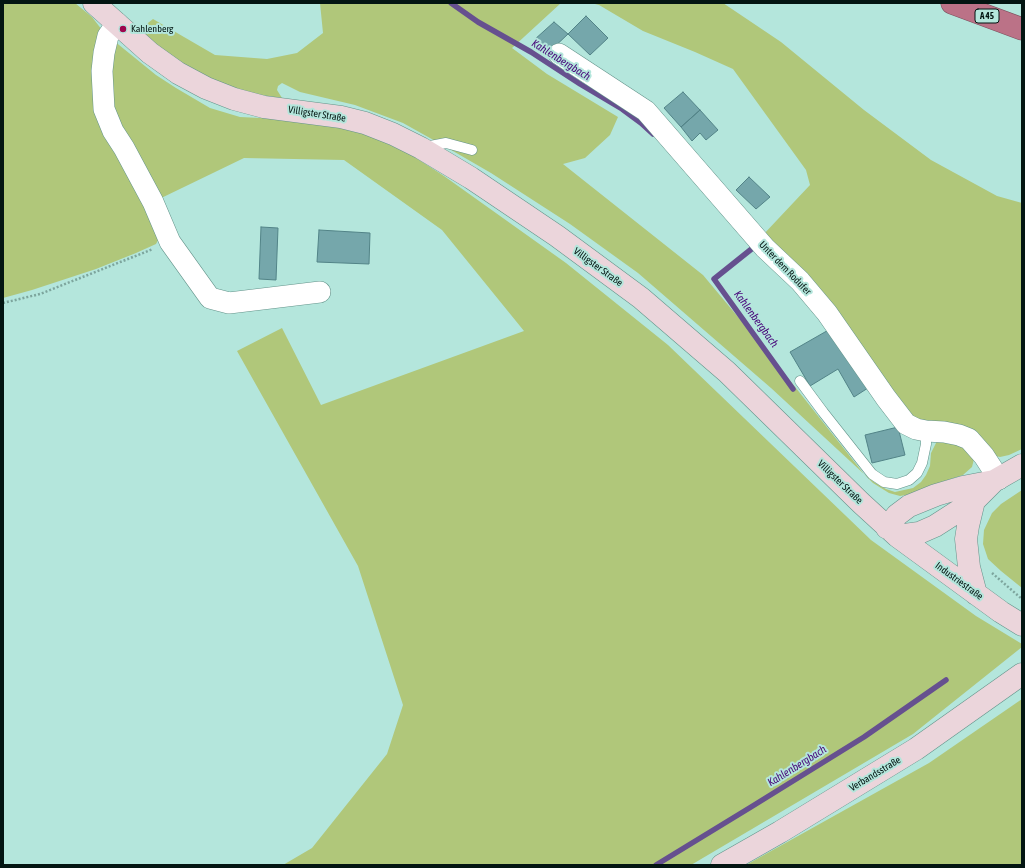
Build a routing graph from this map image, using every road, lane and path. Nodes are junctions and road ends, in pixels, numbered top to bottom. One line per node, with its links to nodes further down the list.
1 (94, 3): 3 (main road, Villigster Straße)
2 (952, 3): 4 (highway, A 45)
3 (116, 23): 6 (main road, Villigster Straße); 8 (street)
4 (1022, 29)
5 (559, 54): 12 (street, Unter dem Rodufer)
6 (421, 148): 7 (lane); 16 (main road, Villigster Straße)
7 (472, 150)
8 (170, 242): 9 (street); 10 (path)
9 (320, 292)
10 (3, 303)
11 (800, 381): 12 (lane)
12 (926, 432): 14 (street, Unter dem Rodufer)
13 (1022, 465): 14 (main road)
14 (996, 480): 15 (main road); 16 (main road)
15 (974, 501): 16 (main road); 18 (main road)
16 (892, 532): 18 (main road, Industriestraße)
17 (989, 569): 19 (path)
18 (976, 594): 20 (main road, Industriestraße)
19 (1022, 599)
20 (1022, 625)
21 (1022, 674): 22 (main road, Verbandsstraße)
22 (722, 865)

